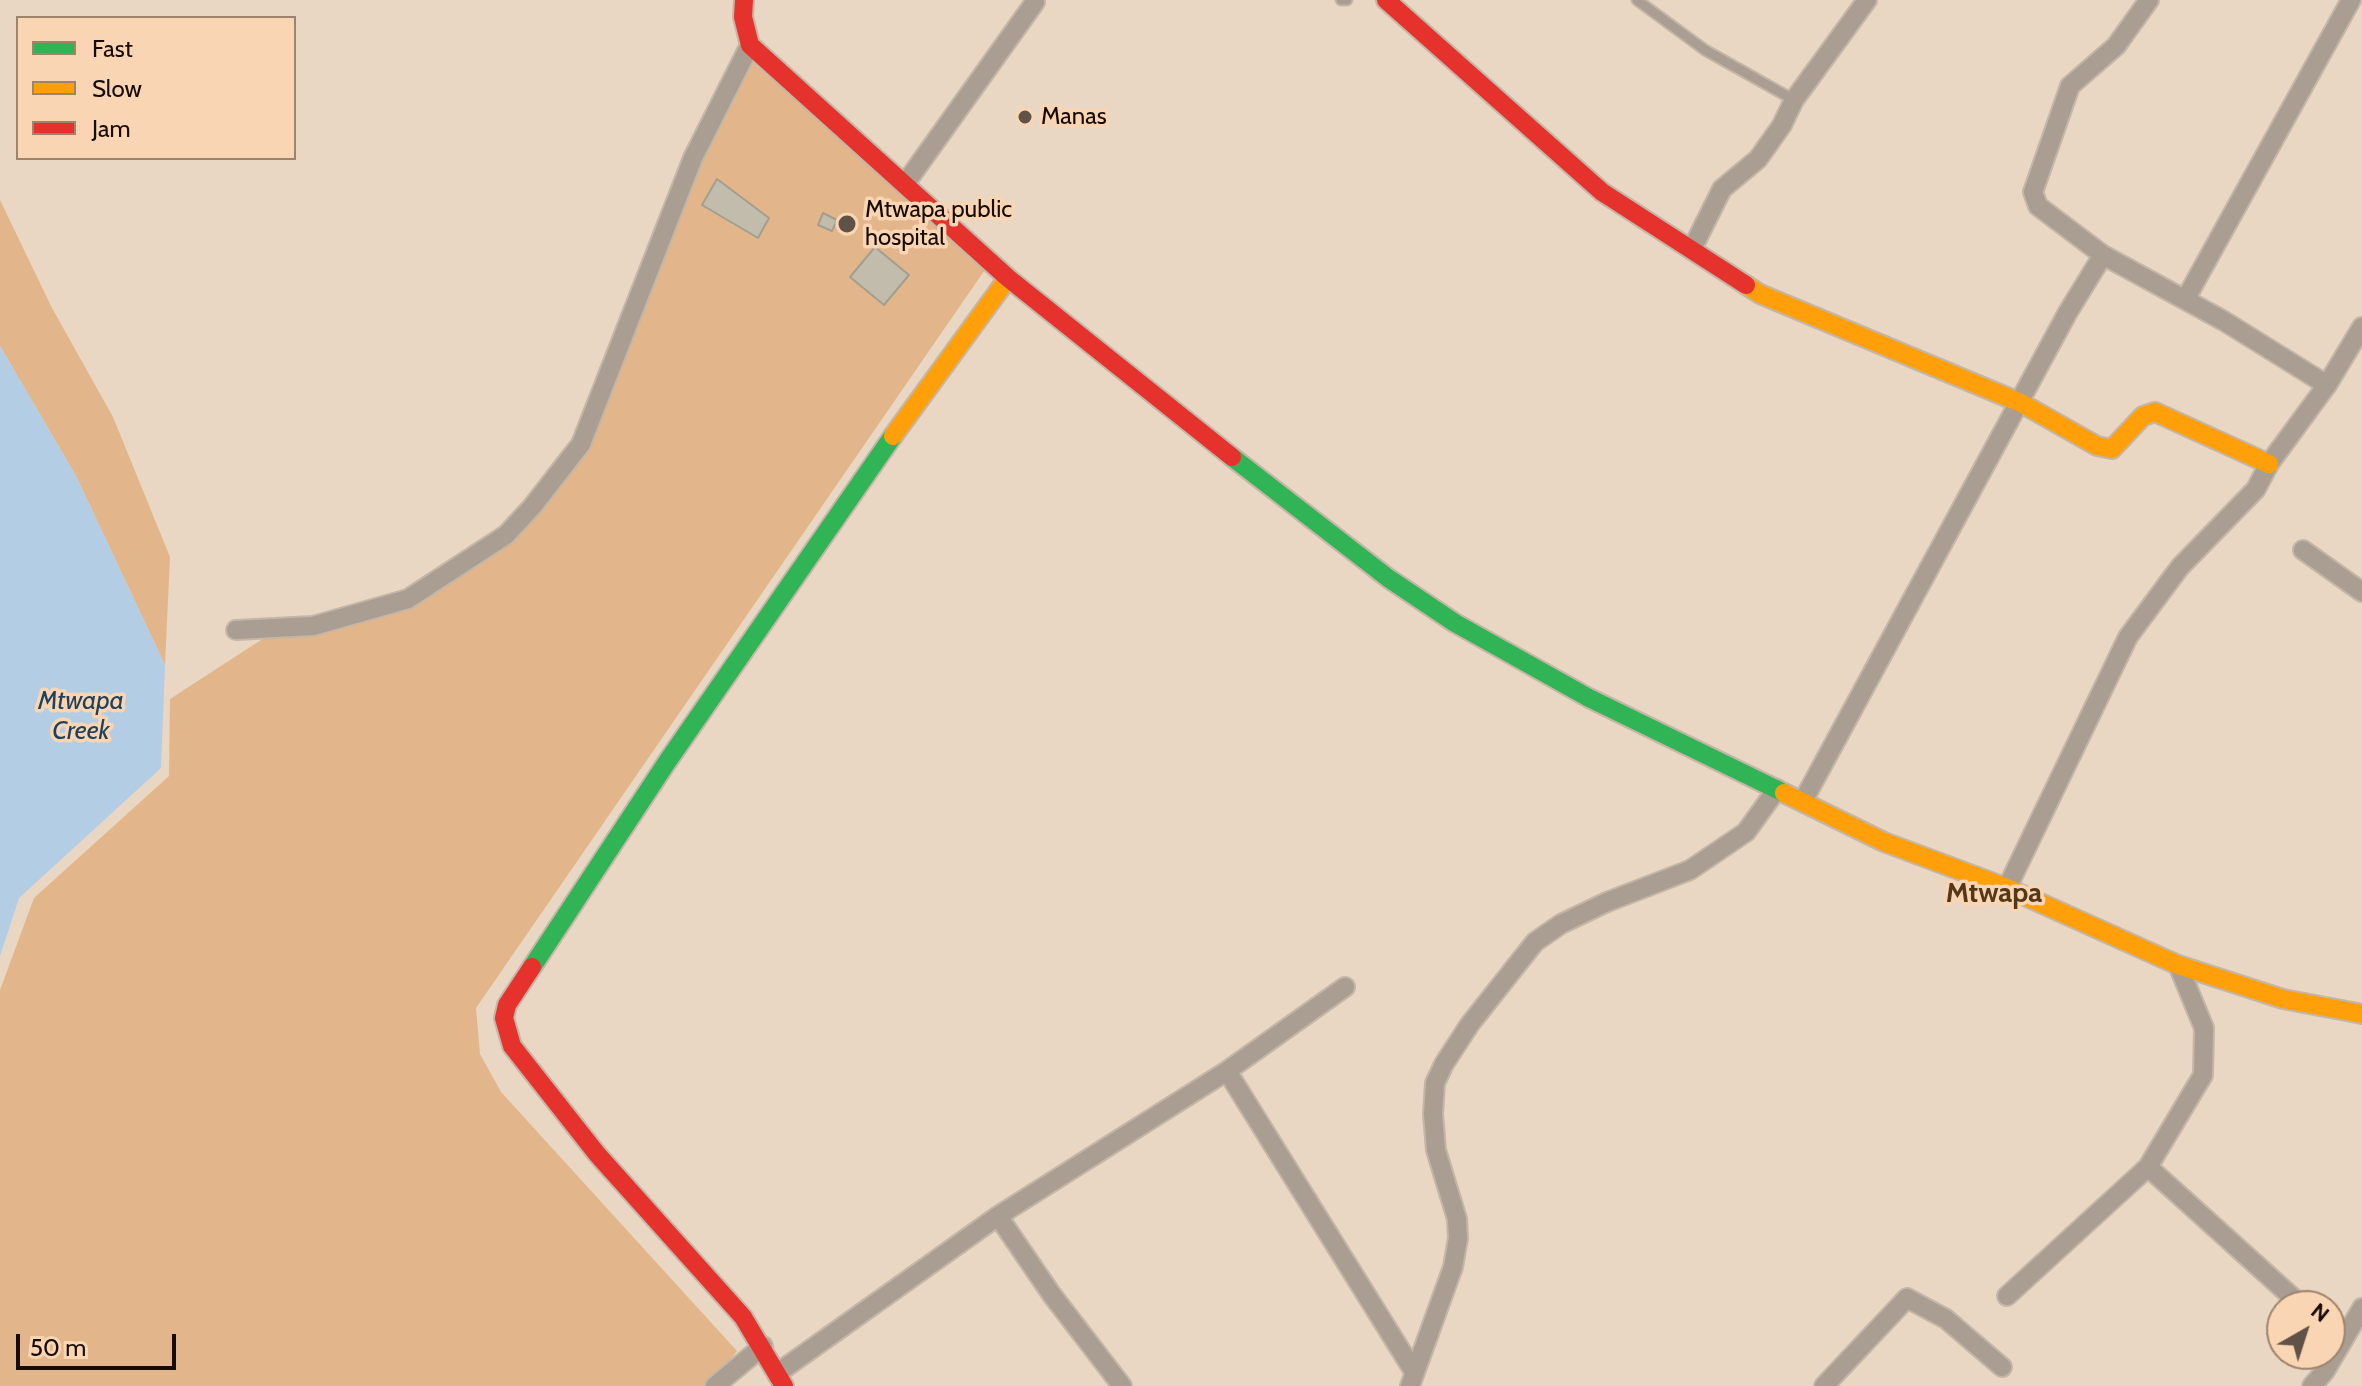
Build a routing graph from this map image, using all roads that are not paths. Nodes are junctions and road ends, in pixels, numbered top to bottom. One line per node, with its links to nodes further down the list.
1 (744, 0): 8 (street)
2 (1386, 0): 11 (street)
3 (1637, 0): 9 (lane)
4 (1867, 0): 9 (street)
5 (2149, 0): 12 (street)
6 (2351, 0): 14 (street)
7 (1035, 2): 10 (street)
8 (750, 45): 10 (street); 21 (street)
9 (1794, 100): 11 (street)
10 (905, 184): 13 (street)
11 (1692, 249): 17 (street)
12 (2103, 255): 14 (street); 17 (street)
13 (1008, 278): 22 (street); 35 (street)
14 (2185, 300): 16 (street)
15 (2362, 327): 16 (street)
16 (2327, 385): 18 (street)
17 (2021, 403): 18 (street); 23 (street)
18 (2269, 464): 24 (street)
19 (2303, 550): 20 (street)
20 (2362, 592)
21 (236, 630)
22 (1777, 789): 23 (street); 37 (street)
23 (1803, 801): 24 (street)
24 (2007, 888): 25 (street)
25 (2178, 965): 27 (street); 29 (street)
26 (1345, 987): 28 (street)
27 (2362, 1014)
28 (1227, 1071): 30 (street); 37 (street)
29 (2148, 1167): 31 (street); 32 (street)
30 (998, 1216): 38 (street); 40 (street)
31 (2284, 1290)
32 (2007, 1296)
33 (2362, 1308): 34 (street)
34 (2346, 1325)
35 (763, 1346): 38 (street); 39 (street)
36 (2002, 1367): 41 (street)
37 (1411, 1378)
38 (781, 1379)
39 (715, 1386)
40 (1122, 1386)
41 (1824, 1386)

